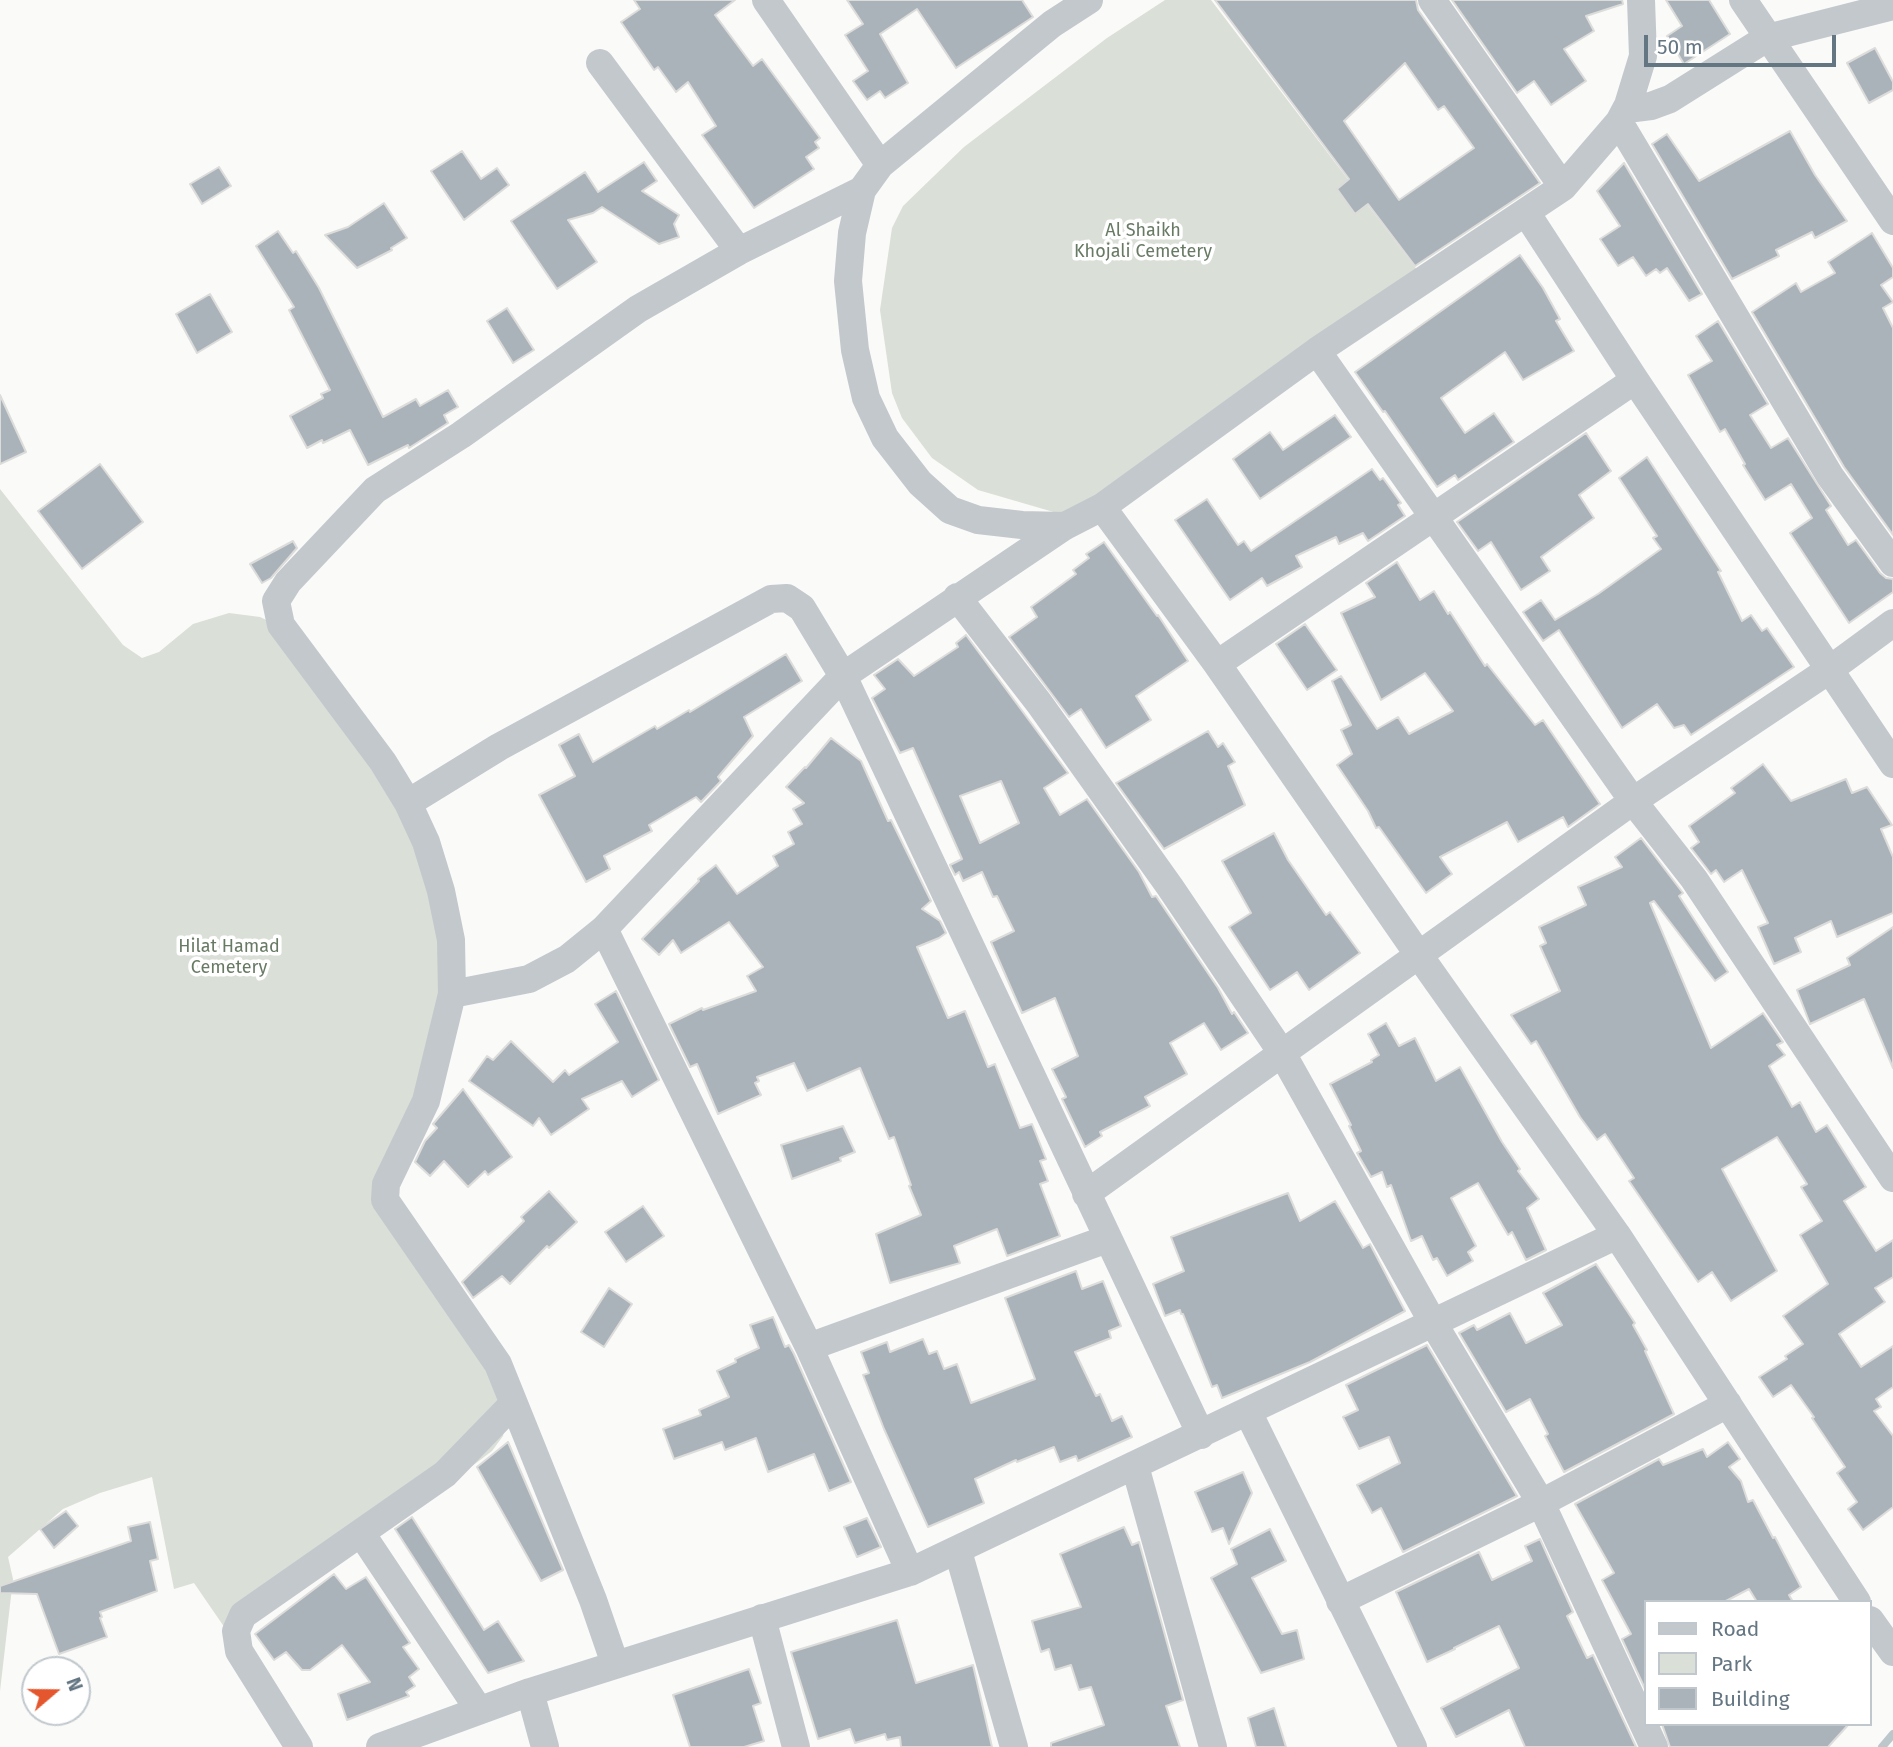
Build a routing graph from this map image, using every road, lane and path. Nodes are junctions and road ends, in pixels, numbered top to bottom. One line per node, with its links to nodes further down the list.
1 (766, 0): 10 (street)
2 (1089, 0): 10 (street)
3 (1432, 0): 11 (street)
4 (1641, 0): 9 (street)
5 (1743, 0): 7 (street)
6 (1893, 6): 7 (street)
7 (1767, 38): 9 (street); 14 (street)
8 (600, 63): 15 (street)
9 (1623, 114): 11 (street); 21 (street)
10 (880, 165): 12 (street)
11 (1563, 187): 13 (street)
12 (862, 190): 15 (street); 20 (street)
13 (1527, 214): 16 (street); 17 (street)
14 (1893, 221)
15 (739, 251): 29 (street)
16 (1317, 351): 18 (street); 19 (street)
17 (1635, 380): 19 (street); 25 (street)
18 (1102, 507): 20 (street); 24 (street)
19 (1432, 518): 24 (street); 28 (street)
20 (1065, 526): 22 (street)
21 (1893, 563)
22 (957, 597): 26 (street); 33 (street)
23 (1893, 623): 25 (street)
24 (1217, 664): 31 (street)
25 (1829, 670): 27 (street); 28 (street)
26 (843, 676): 29 (street); 30 (street); 35 (street)
27 (1893, 764)
28 (1633, 801): 31 (street); 34 (street)
29 (408, 803): 32 (street)
30 (604, 929): 32 (street); 39 (street)
31 (1418, 954): 33 (street); 36 (street)
32 (452, 994): 40 (street)
33 (1282, 1053): 35 (street); 38 (street)
34 (1893, 1178)
35 (1086, 1194): 37 (street)
36 (1617, 1235): 38 (street); 41 (street)
37 (1107, 1239): 39 (street); 43 (street)
38 (1432, 1321): 42 (street); 45 (street)
39 (809, 1348): 48 (street)
40 (513, 1404): 46 (street); 54 (street)
41 (1728, 1404): 45 (street); 49 (street)
42 (1248, 1412): 43 (street); 50 (street)
43 (1201, 1435): 44 (street)
44 (1135, 1466): 47 (street); 64 (street)
45 (1541, 1503): 50 (street); 57 (street)
46 (361, 1533): 56 (street); 59 (street)
47 (958, 1551): 48 (street); 63 (street)
48 (910, 1572): 51 (street)
49 (1856, 1600)
50 (1340, 1601): 65 (street)
51 (762, 1618): 54 (street); 62 (street)
52 (1872, 1623): 53 (street)
53 (1893, 1652)
54 (615, 1664): 55 (street)
55 (530, 1692): 56 (street); 61 (street)
56 (479, 1710): 60 (street)
57 (1644, 1725)
58 (1644, 1726): 66 (street)
59 (299, 1747)
60 (380, 1747)
61 (545, 1747)
62 (796, 1747)
63 (1014, 1747)
64 (1213, 1747)
65 (1413, 1747)
66 (1654, 1747)

